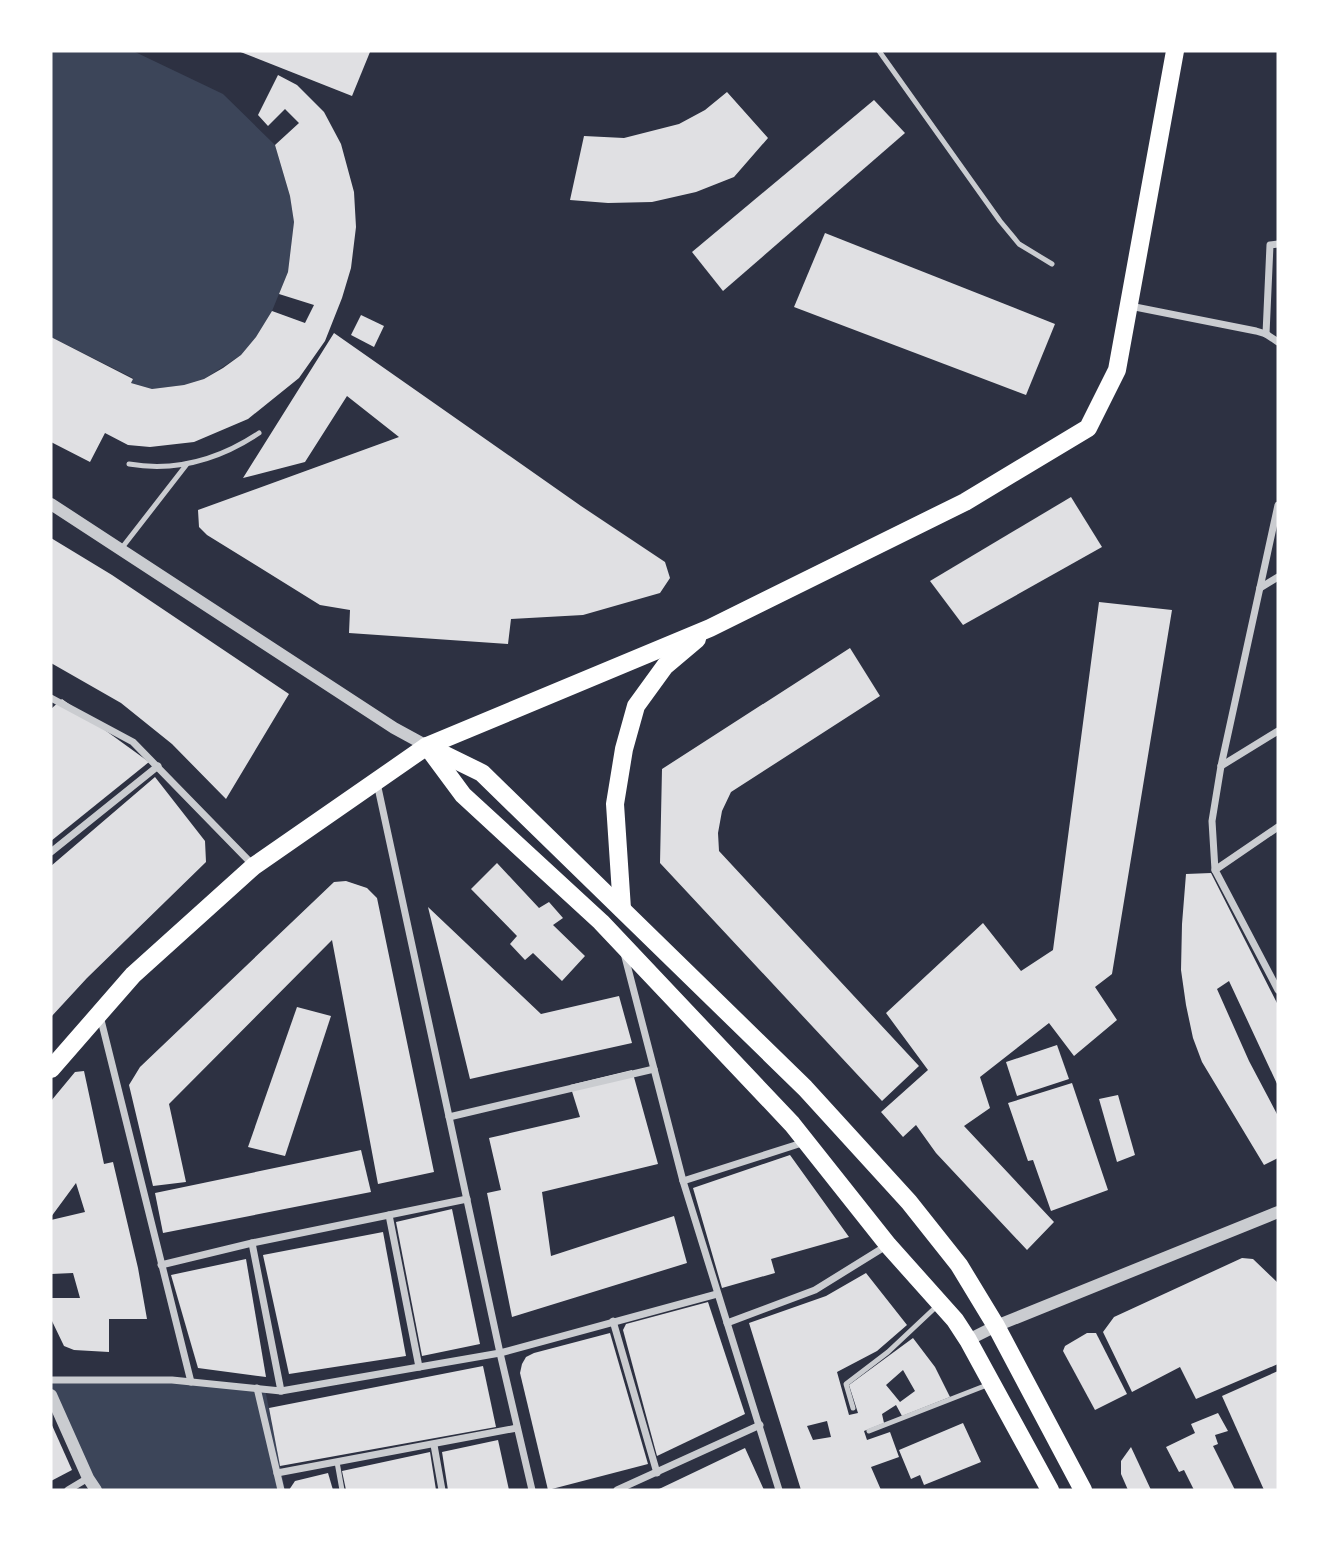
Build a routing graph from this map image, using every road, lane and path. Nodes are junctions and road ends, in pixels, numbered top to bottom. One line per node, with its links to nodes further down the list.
1 (879, 51): 4 (lane)
2 (1175, 51): 5 (main road)
3 (1278, 244): 6 (street)
4 (1052, 264)
5 (1129, 306): 6 (street); 16 (main road)
6 (1266, 334): 7 (street)
7 (1278, 342)
8 (259, 433): 10 (lane)
9 (129, 464): 10 (lane)
10 (187, 464): 13 (lane)
11 (51, 504): 13 (street)
12 (1278, 505): 15 (street)
13 (121, 549): 19 (street)
14 (1278, 577): 15 (street)
15 (1260, 588): 21 (street)
16 (710, 628): 19 (main road); 27 (main road)
17 (52, 699): 20 (street)
18 (1278, 731): 21 (street)
19 (427, 746): 22 (main road); 27 (main road); 28 (main road)
20 (158, 766): 24 (street); 25 (street)
21 (1221, 766): 26 (street)
22 (377, 779): 25 (main road); 33 (street)
23 (1278, 827): 26 (street)
24 (51, 852)
25 (254, 866): 30 (main road)
26 (1215, 870): 29 (street)
27 (622, 909): 46 (main road)
28 (622, 944): 32 (street); 34 (main road)
29 (1278, 990)
30 (99, 1012): 31 (main road); 41 (street)
31 (51, 1069)
32 (654, 1069): 33 (street); 35 (street)
33 (449, 1116): 36 (street)
34 (807, 1141): 35 (street); 40 (main road)
35 (682, 1181): 42 (street)
36 (467, 1199): 38 (street); 48 (street)
37 (1278, 1212): 46 (street)
38 (389, 1215): 39 (street); 49 (street)
39 (252, 1243): 41 (street); 54 (street)
40 (888, 1245): 43 (main road); 45 (street)
41 (161, 1265): 51 (street)
42 (717, 1294): 44 (street); 45 (street)
43 (940, 1303): 47 (main road); 56 (lane)
44 (613, 1321): 48 (street); 62 (street)
45 (727, 1323): 57 (street)
46 (996, 1325): 47 (street); 74 (main road)
47 (968, 1340): 52 (main road)
48 (500, 1353): 49 (street); 58 (street)
49 (419, 1367): 54 (street)
50 (51, 1380): 51 (street)
51 (191, 1382): 53 (street)
52 (992, 1384): 59 (lane); 73 (main road)
53 (257, 1388): 54 (street); 63 (street)
54 (281, 1391)
55 (51, 1395): 64 (street)
56 (853, 1408)
57 (760, 1425): 62 (street); 72 (street)
58 (517, 1428): 60 (street); 70 (street)
59 (869, 1431)
60 (434, 1445): 61 (street); 69 (street)
61 (337, 1462): 63 (street); 68 (lane)
62 (657, 1473): 71 (street)
63 (277, 1474): 67 (street)
64 (88, 1478): 65 (street); 66 (street)
65 (68, 1490)
66 (96, 1490)
67 (281, 1490)
68 (342, 1490)
69 (442, 1490)
70 (532, 1490)
71 (617, 1490)
72 (779, 1490)
73 (1050, 1490)
74 (1083, 1490)

